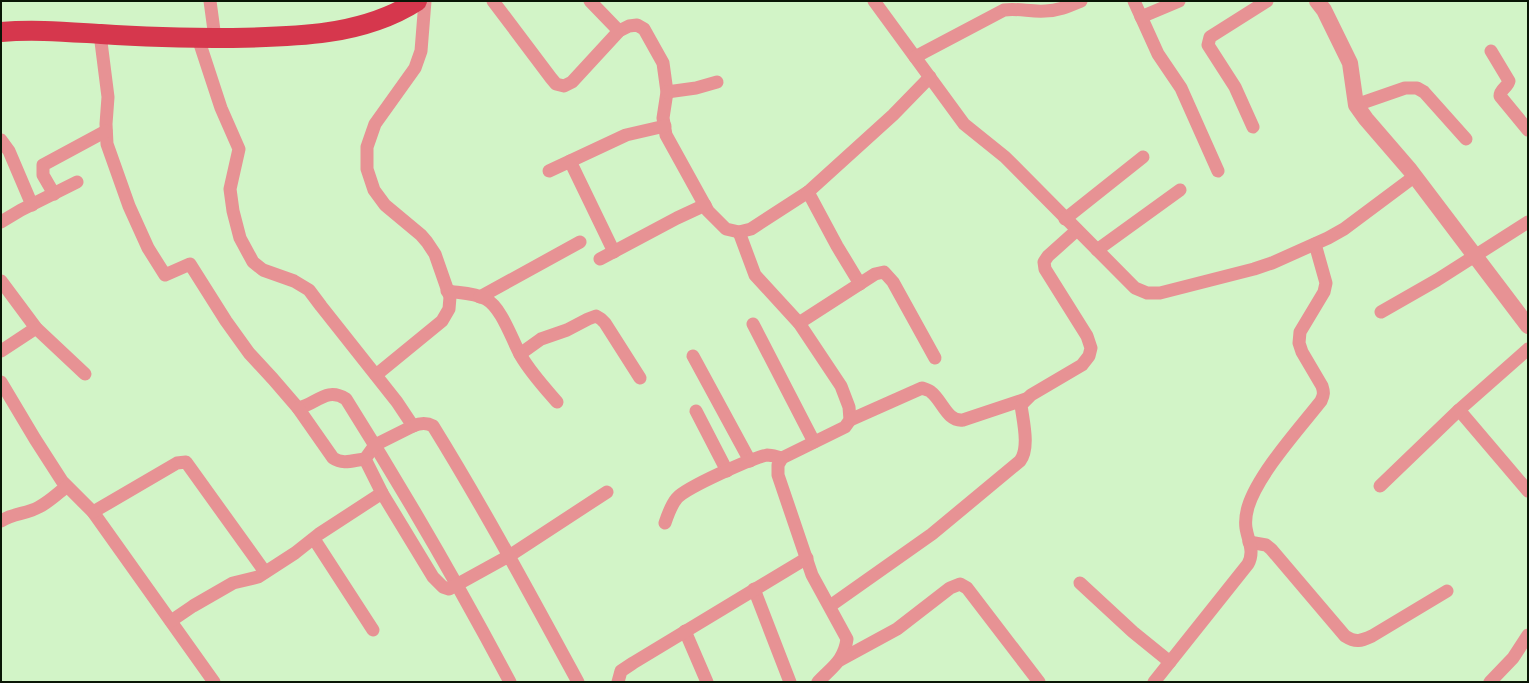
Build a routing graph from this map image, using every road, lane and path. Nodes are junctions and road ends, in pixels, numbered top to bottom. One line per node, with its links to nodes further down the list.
1 (210, 1): 16 (street)
2 (417, 1): 16 (main road)
3 (425, 1): 53 (street)
4 (493, 1): 13 (street)
5 (590, 1): 13 (street)
6 (874, 1): 18 (street)
7 (1081, 1): 18 (street)
8 (1134, 1): 12 (street)
9 (1179, 1): 12 (street)
10 (1267, 1): 24 (street)
11 (1317, 1): 22 (street)
12 (1141, 17): 32 (street)
13 (619, 30): 21 (street)
14 (1, 32): 15 (main road)
15 (100, 34): 16 (main road); 26 (street)
16 (206, 38): 66 (street)
17 (1491, 51): 25 (street)
18 (915, 57): 19 (street)
19 (930, 77): 36 (street); 40 (street)
20 (717, 82): 21 (street)
21 (667, 92): 23 (street)
22 (1356, 105): 27 (street); 33 (street)
23 (664, 126): 30 (street); 39 (street)
24 (1253, 127)
25 (1528, 130)
26 (106, 131): 37 (street); 71 (street)
27 (1466, 139)
28 (1, 140): 38 (street)
29 (1143, 157): 40 (street)
30 (570, 161): 31 (street); 48 (street)
31 (549, 171)
32 (1218, 171)
33 (1415, 176): 46 (street); 49 (street)
34 (77, 182): 37 (street)
35 (1180, 190): 47 (street)
36 (808, 192): 44 (street); 52 (street)
37 (54, 194): 38 (street)
38 (32, 205): 41 (street)
39 (705, 205): 44 (street); 48 (street)
40 (1066, 219): 43 (street)
41 (1, 222)
42 (1528, 222): 49 (street)
43 (1077, 230): 47 (street); 69 (street)
44 (739, 232): 56 (street)
45 (580, 242): 54 (street)
46 (1315, 244): 47 (street); 91 (street)
47 (1097, 250)
48 (614, 252): 50 (street)
49 (1475, 256): 55 (street); 58 (street)
50 (600, 259)
51 (1, 280): 59 (street)
52 (860, 284): 56 (street); 64 (street)
53 (447, 291): 54 (street); 66 (street)
54 (480, 297): 62 (street)
55 (1381, 312)
56 (799, 323): 74 (street)
57 (753, 324): 76 (street)
58 (1528, 326)
59 (36, 328): 61 (street); 65 (street)
60 (1528, 349): 72 (street)
61 (1, 351)
62 (520, 354): 67 (street); 70 (street)
63 (693, 356): 80 (street)
64 (935, 358)
65 (85, 374)
66 (376, 375): 75 (street)
67 (640, 378)
68 (1, 382): 83 (street)
69 (1026, 399): 74 (street); 99 (street)
70 (557, 402)
71 (298, 408): 77 (street); 79 (street)
72 (1459, 410): 82 (street); 84 (street)
73 (696, 411): 81 (street)
74 (850, 420): 76 (street)
75 (413, 426): 77 (street); 92 (street)
76 (814, 442): 78 (street)
77 (375, 445): 79 (street); 96 (street)
78 (782, 458): 80 (street); 93 (street)
79 (365, 459): 86 (street)
80 (750, 461): 81 (street)
81 (727, 471): 89 (street)
82 (1380, 486)
83 (66, 487): 87 (street); 88 (street)
84 (1528, 491)
85 (607, 492): 92 (street)
86 (382, 493): 90 (street); 96 (street)
87 (93, 512): 94 (street); 100 (street)
88 (1, 521)
89 (665, 523)
90 (314, 539): 94 (street); 101 (street)
91 (1249, 542): 98 (street); 105 (street)
92 (510, 556): 96 (street); 108 (street)
93 (807, 558): 97 (street); 99 (street)
94 (265, 572): 100 (street)
95 (1080, 583): 105 (street)
96 (457, 586): 107 (street)
97 (754, 589): 102 (street); 111 (street)
98 (1447, 591)
99 (830, 606): 104 (street)
100 (171, 621): 106 (street)
101 (373, 630)
102 (685, 631): 109 (street); 110 (street)
103 (1528, 635): 115 (street)
104 (840, 660): 112 (street); 113 (street)
105 (1170, 662): 114 (street)
106 (214, 682)
107 (510, 682)
108 (578, 682)
109 (618, 682)
110 (707, 682)
111 (790, 682)
112 (818, 682)
113 (1039, 682)
114 (1154, 682)
115 (1490, 682)

